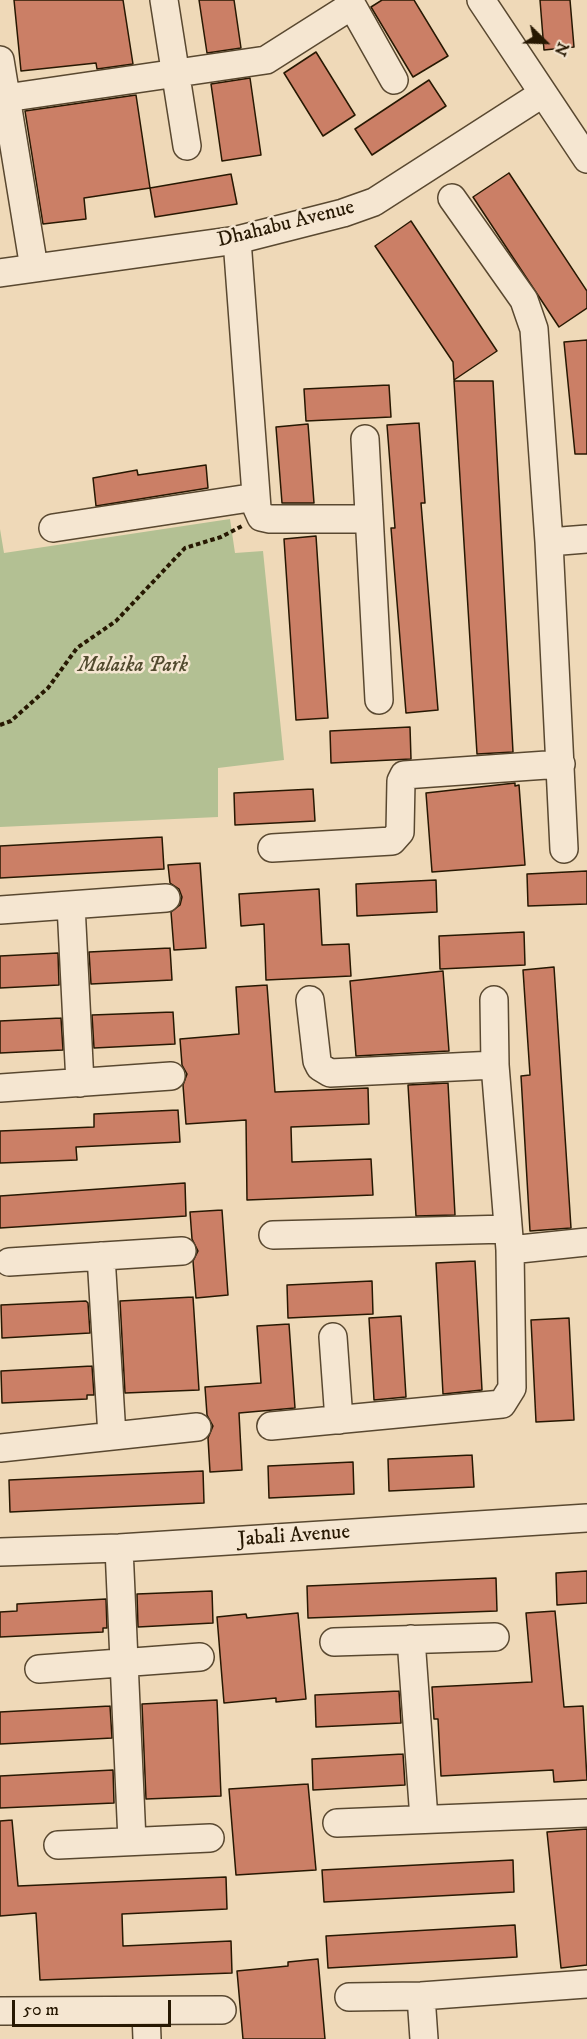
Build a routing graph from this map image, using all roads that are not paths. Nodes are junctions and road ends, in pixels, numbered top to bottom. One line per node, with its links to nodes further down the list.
1 (164, 0): 5 (street)
2 (481, 0): 7 (street)
3 (350, 3): 5 (street); 6 (street)
4 (0, 60): 8 (street)
5 (175, 74): 8 (street); 9 (street)
6 (394, 80)
7 (542, 94): 10 (street); 12 (street, Dhahabu Avenue)
8 (6, 98): 13 (street)
9 (187, 146)
10 (587, 159)
11 (453, 198): 20 (street)
12 (237, 240): 13 (street, Dhahabu Avenue); 16 (street)
13 (34, 268): 14 (street, Dhahabu Avenue)
14 (0, 273)
15 (365, 439): 17 (street)
16 (259, 507): 17 (street); 18 (street)
17 (369, 519): 21 (street)
18 (53, 528)
19 (587, 539): 20 (street)
20 (549, 542): 22 (street)
21 (379, 700)
22 (561, 764): 23 (street); 24 (street)
23 (272, 848)
24 (564, 849)
25 (166, 898): 26 (street)
26 (71, 905): 27 (street); 32 (street)
27 (0, 910)
28 (310, 1000): 30 (street)
29 (494, 1000): 30 (street)
30 (495, 1065): 35 (street)
31 (171, 1076): 32 (street)
32 (80, 1083): 33 (street)
33 (0, 1088)
34 (273, 1235): 35 (street)
35 (509, 1240): 36 (street); 41 (street)
36 (587, 1242)
37 (182, 1251): 38 (street)
38 (101, 1256): 39 (street); 44 (street)
39 (9, 1262)
40 (333, 1337): 41 (street)
41 (339, 1420): 42 (street)
42 (271, 1426)
43 (197, 1427): 44 (street)
44 (112, 1436): 45 (street)
45 (0, 1448)
46 (587, 1518): 47 (street, Jabali Avenue)
47 (119, 1548): 48 (street, Jabali Avenue); 53 (street)
48 (0, 1552)
49 (495, 1637): 50 (street)
50 (411, 1639): 51 (street); 56 (street)
51 (334, 1642)
52 (200, 1658): 53 (street)
53 (124, 1663): 54 (street); 59 (street)
54 (39, 1669)
55 (587, 1813): 56 (street)
56 (424, 1820): 57 (street)
57 (337, 1823)
58 (210, 1838): 59 (street)
59 (132, 1841): 60 (street)
60 (58, 1845)
61 (587, 1984): 62 (street)
62 (421, 1996): 63 (street); 68 (street)
63 (350, 1997)
64 (222, 2010): 66 (street)
65 (0, 2011): 66 (street)
66 (146, 2012): 67 (street)
67 (147, 2039)
68 (424, 2039)

